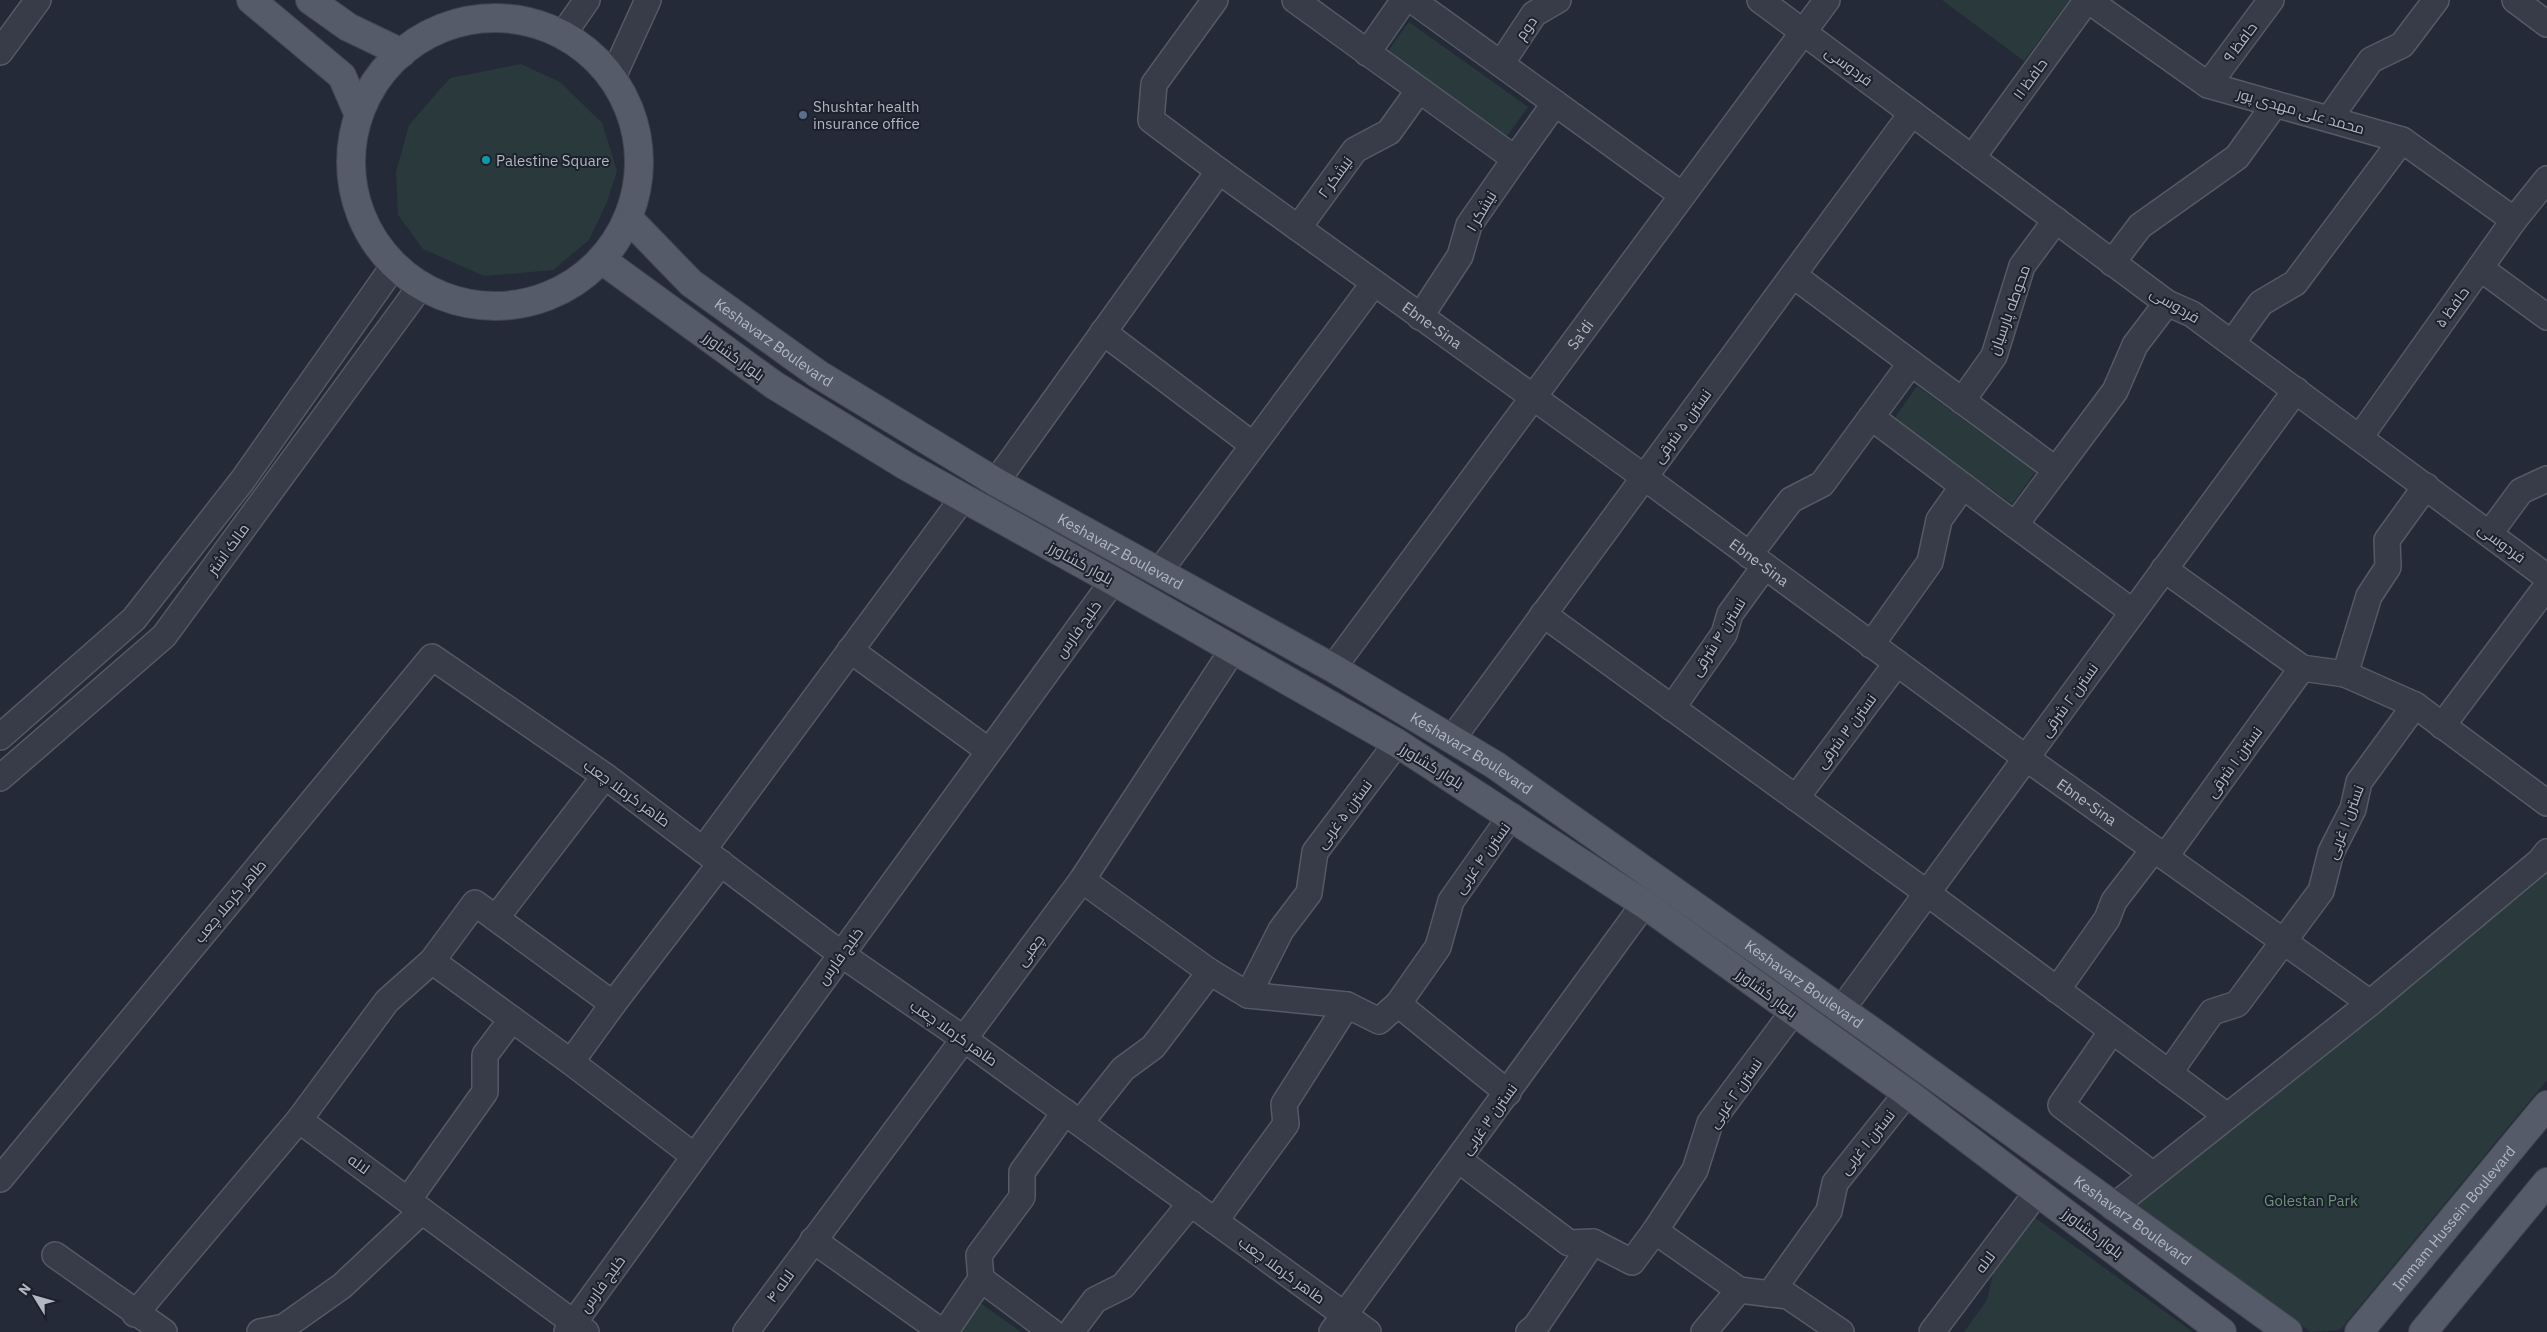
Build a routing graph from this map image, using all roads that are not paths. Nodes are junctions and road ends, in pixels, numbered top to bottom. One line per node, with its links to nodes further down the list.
1 (38, 0): 20 (street)
2 (251, 0): 29 (main road)
3 (310, 0): 22 (main road)
4 (588, 0): 19 (street)
5 (648, 0): 24 (street)
6 (1215, 0): 35 (street, Ebne-Sina)
7 (1295, 0): 21 (street)
8 (1404, 0): 21 (street)
9 (1412, 0): 23 (street)
10 (1558, 0): 23 (street, دوم)
11 (1760, 0): 18 (street, فردوسی)
12 (1827, 0): 18 (street, Sa'di)
13 (2088, 0): 25 (street, محمد علی مهدی پور); 33 (street, حافظ ۱۱)
14 (2271, 0): 25 (street, حافظ ۹)
15 (2436, 0): 31 (street)
16 (2514, 0): 17 (street)
17 (2547, 24)
18 (1804, 32): 30 (street, فردوسی); 37 (street, Sa'di)
19 (564, 33): 22 (main road); 24 (main road)
20 (0, 52)
21 (1367, 52): 26 (street)
22 (402, 53): 29 (main road)
23 (1501, 64): 27 (street)
24 (613, 77): 38 (main road)
25 (2208, 85): 28 (street, محمد علی مهدی پور)
26 (1419, 90): 34 (street); 41 (street, نیشکر ۲)
27 (1555, 103): 34 (street, نیشکر ۱); 37 (street)
28 (2275, 104): 31 (street, محمد علی مهدی پور); 43 (street)
29 (358, 113): 44 (main road)
30 (1912, 113): 33 (street, فردوسی); 46 (street, نسترن ۵ شرقی)
31 (2329, 119): 32 (street, محمد علی مهدی پور)
32 (2402, 140): 40 (street, محمد علی مهدی پور); 53 (street)
33 (1972, 158): 39 (street, فردوسی)
34 (1515, 159): 50 (street, نیشکر ۱)
35 (1219, 171): 41 (street, Ebne-Sina); 52 (street)
36 (2547, 178): 40 (street, حافظ ۵)
37 (1682, 195): 56 (street, Sa'di)
38 (628, 219): 42 (main road); 64 (main road, Keshavarz Boulevard)
39 (2056, 220): 43 (street, فردوسی); 57 (street, محوطه پارسیان)
40 (2514, 220): 45 (street, حافظ ۵)
41 (1298, 228): 47 (street, Ebne-Sina)
42 (602, 260): 48 (main road); 67 (main road, بلوار کشاورز)
43 (2112, 262): 49 (street, فردوسی)
44 (393, 266): 48 (main road); 88 (street, مالک اشتر)
45 (2480, 268): 51 (street); 59 (street, حافظ ۵)
46 (1793, 274): 54 (street); 62 (street, نسترن ۵ شرقی)
47 (1374, 284): 50 (street, Ebne-Sina); 60 (street)
48 (420, 287): 94 (street, مالک اشتر)
49 (2167, 303): 53 (street, فردوسی); 61 (street)
50 (1420, 317): 56 (street, Ebne-Sina)
51 (2547, 317)
52 (1103, 332): 60 (street); 64 (street)
53 (2232, 343): 55 (street, فردوسی)
54 (1911, 363): 57 (street); 58 (street, نسترن ۴ شرقی)
55 (2296, 390): 59 (street, فردوسی); 71 (street, نسترن ۲ شرقی)
56 (1533, 398): 62 (street, Ebne-Sina); 82 (street, Sa'di)
57 (1962, 400): 61 (street)
58 (1871, 417): 65 (street); 70 (street, نسترن ۴ شرقی)
59 (2360, 437): 66 (street, فردوسی)
60 (1253, 445): 72 (street)
61 (2056, 470): 68 (street)
62 (1644, 477): 70 (street, Ebne-Sina); 77 (street, نسترن ۵ شرقی)
63 (2547, 479): 69 (street)
64 (996, 482): 72 (main road, Keshavarz Boulevard)
65 (1963, 486): 68 (street); 78 (street)
66 (2426, 486): 69 (street, فردوسی); 84 (street)
67 (963, 498): 74 (main road, بلوار کشاورز); 79 (street)
68 (2015, 525): 76 (street)
69 (2490, 533): 73 (street, فردوسی)
70 (1757, 560): 78 (street, Ebne-Sina); 86 (street, نسترن ۴ شرقی)
71 (2164, 570): 76 (street, نسترن ۲ شرقی); 83 (street)
72 (1159, 572): 82 (main road, Keshavarz Boulevard)
73 (2547, 577)
74 (1113, 580): 80 (main road, بلوار کشاورز); 91 (street, خلیج فارس)
75 (2547, 586): 87 (street)
76 (2133, 612): 92 (street, نسترن ۲ شرقی)
77 (1543, 614): 86 (street); 89 (street, نسترن ۵ شرقی)
78 (1871, 645): 81 (street, Ebne-Sina)
79 (850, 650): 91 (street); 100 (street)
80 (1232, 651): 90 (main road, بلوار کشاورز); 101 (street, چعبی)
81 (1897, 663): 92 (street, Ebne-Sina); 95 (street, نسترن ۳ شرقی)
82 (1333, 668): 89 (main road, Keshavarz Boulevard)
83 (2302, 668): 84 (street); 99 (street, نسترن ۱ شرقی)
84 (2345, 674): 85 (street)
85 (2415, 705): 87 (street); 105 (street, نسترن ۱ غربی)
86 (1672, 708): 95 (street)
87 (2442, 726): 96 (street)
88 (0, 737)
89 (1452, 739): 115 (main road, Keshavarz Boulevard)
90 (1397, 743): 97 (main road, بلوار کشاورز); 110 (street, نسترن ۵ غربی)
91 (989, 751): 106 (street, خلیج فارس)
92 (2026, 758): 99 (street, Ebne-Sina); 102 (street, نسترن ۲ شرقی)
93 (605, 776): 100 (street, طاهر کرملا چعب); 104 (street); 131 (street, طاهر کرملا چعب)
94 (0, 778)
95 (1796, 798): 102 (street)
96 (2547, 803)
97 (1511, 816): 103 (main road, بلوار کشاورز); 113 (street, نسترن ۴ غربی)
98 (2547, 852): 111 (street)
99 (2159, 853): 105 (street, Ebne-Sina); 109 (street, نسترن ۱ شرقی)
100 (712, 856): 106 (street, طاهر کرملا چعب); 112 (street)
101 (1082, 880): 108 (street); 119 (street, چعبی)
102 (1927, 893): 109 (street); 115 (street, نسترن ۲ شرقی)
103 (1644, 904): 116 (main road, بلوار کشاورز); 123 (street, نسترن ۳ غربی)
104 (496, 918): 107 (street); 112 (street)
105 (2285, 942): 111 (street, Ebne-Sina); 121 (street)
106 (841, 954): 119 (street, طاهر کرملا چعب); 128 (street, خلیج فارس)
107 (432, 961): 117 (street); 127 (street)
108 (1210, 972): 110 (street); 126 (street)
109 (2056, 990): 118 (street)
110 (1248, 995): 114 (street)
111 (2370, 1003): 125 (street)
112 (613, 1004): 120 (street)
113 (1398, 1004): 114 (street, نسترن ۴ غربی); 123 (street)
114 (1347, 1005): 137 (street)
115 (1842, 1009): 136 (main road, Keshavarz Boulevard)
116 (1793, 1012): 122 (main road, بلوار کشاورز); 138 (street, نسترن ۲ غربی)
117 (512, 1019): 120 (street); 135 (street)
118 (2112, 1031): 121 (street); 130 (street)
119 (964, 1038): 126 (street, طاهر کرملا چعب); 139 (street, چعبی)
120 (571, 1062): 128 (street)
121 (2169, 1073): 125 (street)
122 (1907, 1093): 133 (main road, بلوار کشاورز); 144 (street, نسترن ۱ غربی)
123 (1508, 1094): 129 (street, نسترن ۳ غربی)
124 (2547, 1105): 161 (main road, Immam Hussein Boulevard)
125 (2227, 1116): 130 (street)
126 (1072, 1117): 134 (street, طاهر کرملا چعب); 142 (street)
127 (299, 1120): 135 (street, لاله); 145 (street)
128 (694, 1156): 147 (street, خلیج فارس)
129 (1459, 1160): 140 (street); 146 (street, نسترن ۳ غربی)
130 (2153, 1175): 136 (street)
131 (0, 1179)
132 (2547, 1182): 162 (main road)
133 (2038, 1191): 158 (street, لاله); 159 (main road, بلوار کشاورز)
134 (1190, 1203): 137 (street, طاهر کرملا چعب); 153 (street)
135 (415, 1205): 147 (street, لاله); 149 (street)
136 (2114, 1207): 160 (main road, Keshavarz Boulevard)
137 (1215, 1221): 146 (street, طاهر کرملا چعب)
138 (1656, 1230): 140 (street, نسترن ۲ غربی); 143 (street)
139 (813, 1240): 150 (street, لاله ۴); 151 (street)
140 (1593, 1242): 155 (street)
141 (55, 1255): 145 (street)
142 (981, 1279): 151 (street); 152 (street)
143 (1739, 1290): 144 (street); 156 (street)
144 (1770, 1294): 157 (street)
145 (136, 1314): 148 (street)
146 (1338, 1323): 154 (street, طاهر کرملا چعب)
147 (575, 1329)
148 (164, 1332)
149 (260, 1332)
150 (746, 1332)
151 (943, 1332)
152 (1052, 1332)
153 (1071, 1332)
154 (1368, 1332)
155 (1529, 1332)
156 (1704, 1332)
157 (1841, 1332)
158 (1932, 1332)
159 (2222, 1332)
160 (2288, 1332)
161 (2359, 1332)
162 (2423, 1332)

